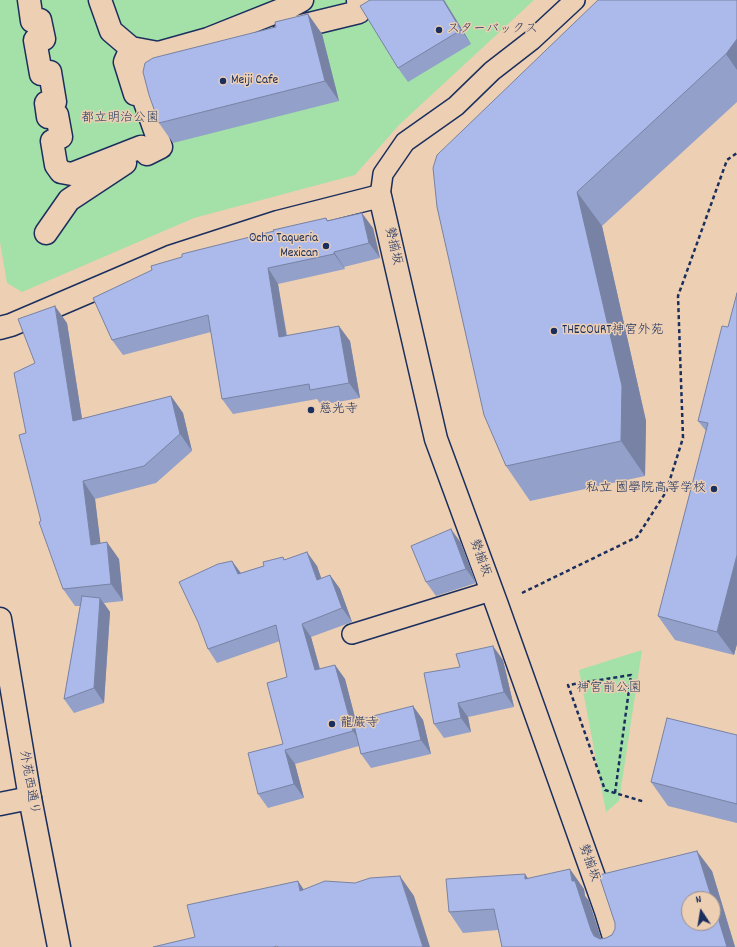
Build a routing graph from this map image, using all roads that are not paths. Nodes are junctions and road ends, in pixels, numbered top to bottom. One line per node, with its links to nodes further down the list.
1 (29, 0): 7 (street)
2 (100, 0): 6 (street)
3 (302, 0): 6 (street)
4 (358, 0): 7 (street)
5 (576, 0): 8 (lane)
6 (131, 48): 7 (street)
7 (144, 151): 9 (street)
8 (380, 196): 10 (street); 11 (street, 勢揃坂)
9 (46, 233)
10 (0, 328)
11 (494, 598): 13 (lane); 18 (street, 勢揃坂)
12 (1, 627): 14 (street, 外苑西通り)
13 (352, 634)
14 (5, 680): 15 (street, 外苑西通り)
15 (30, 798): 16 (street); 17 (street, 外苑西通り)
16 (0, 804)
17 (59, 947)
18 (617, 947)

